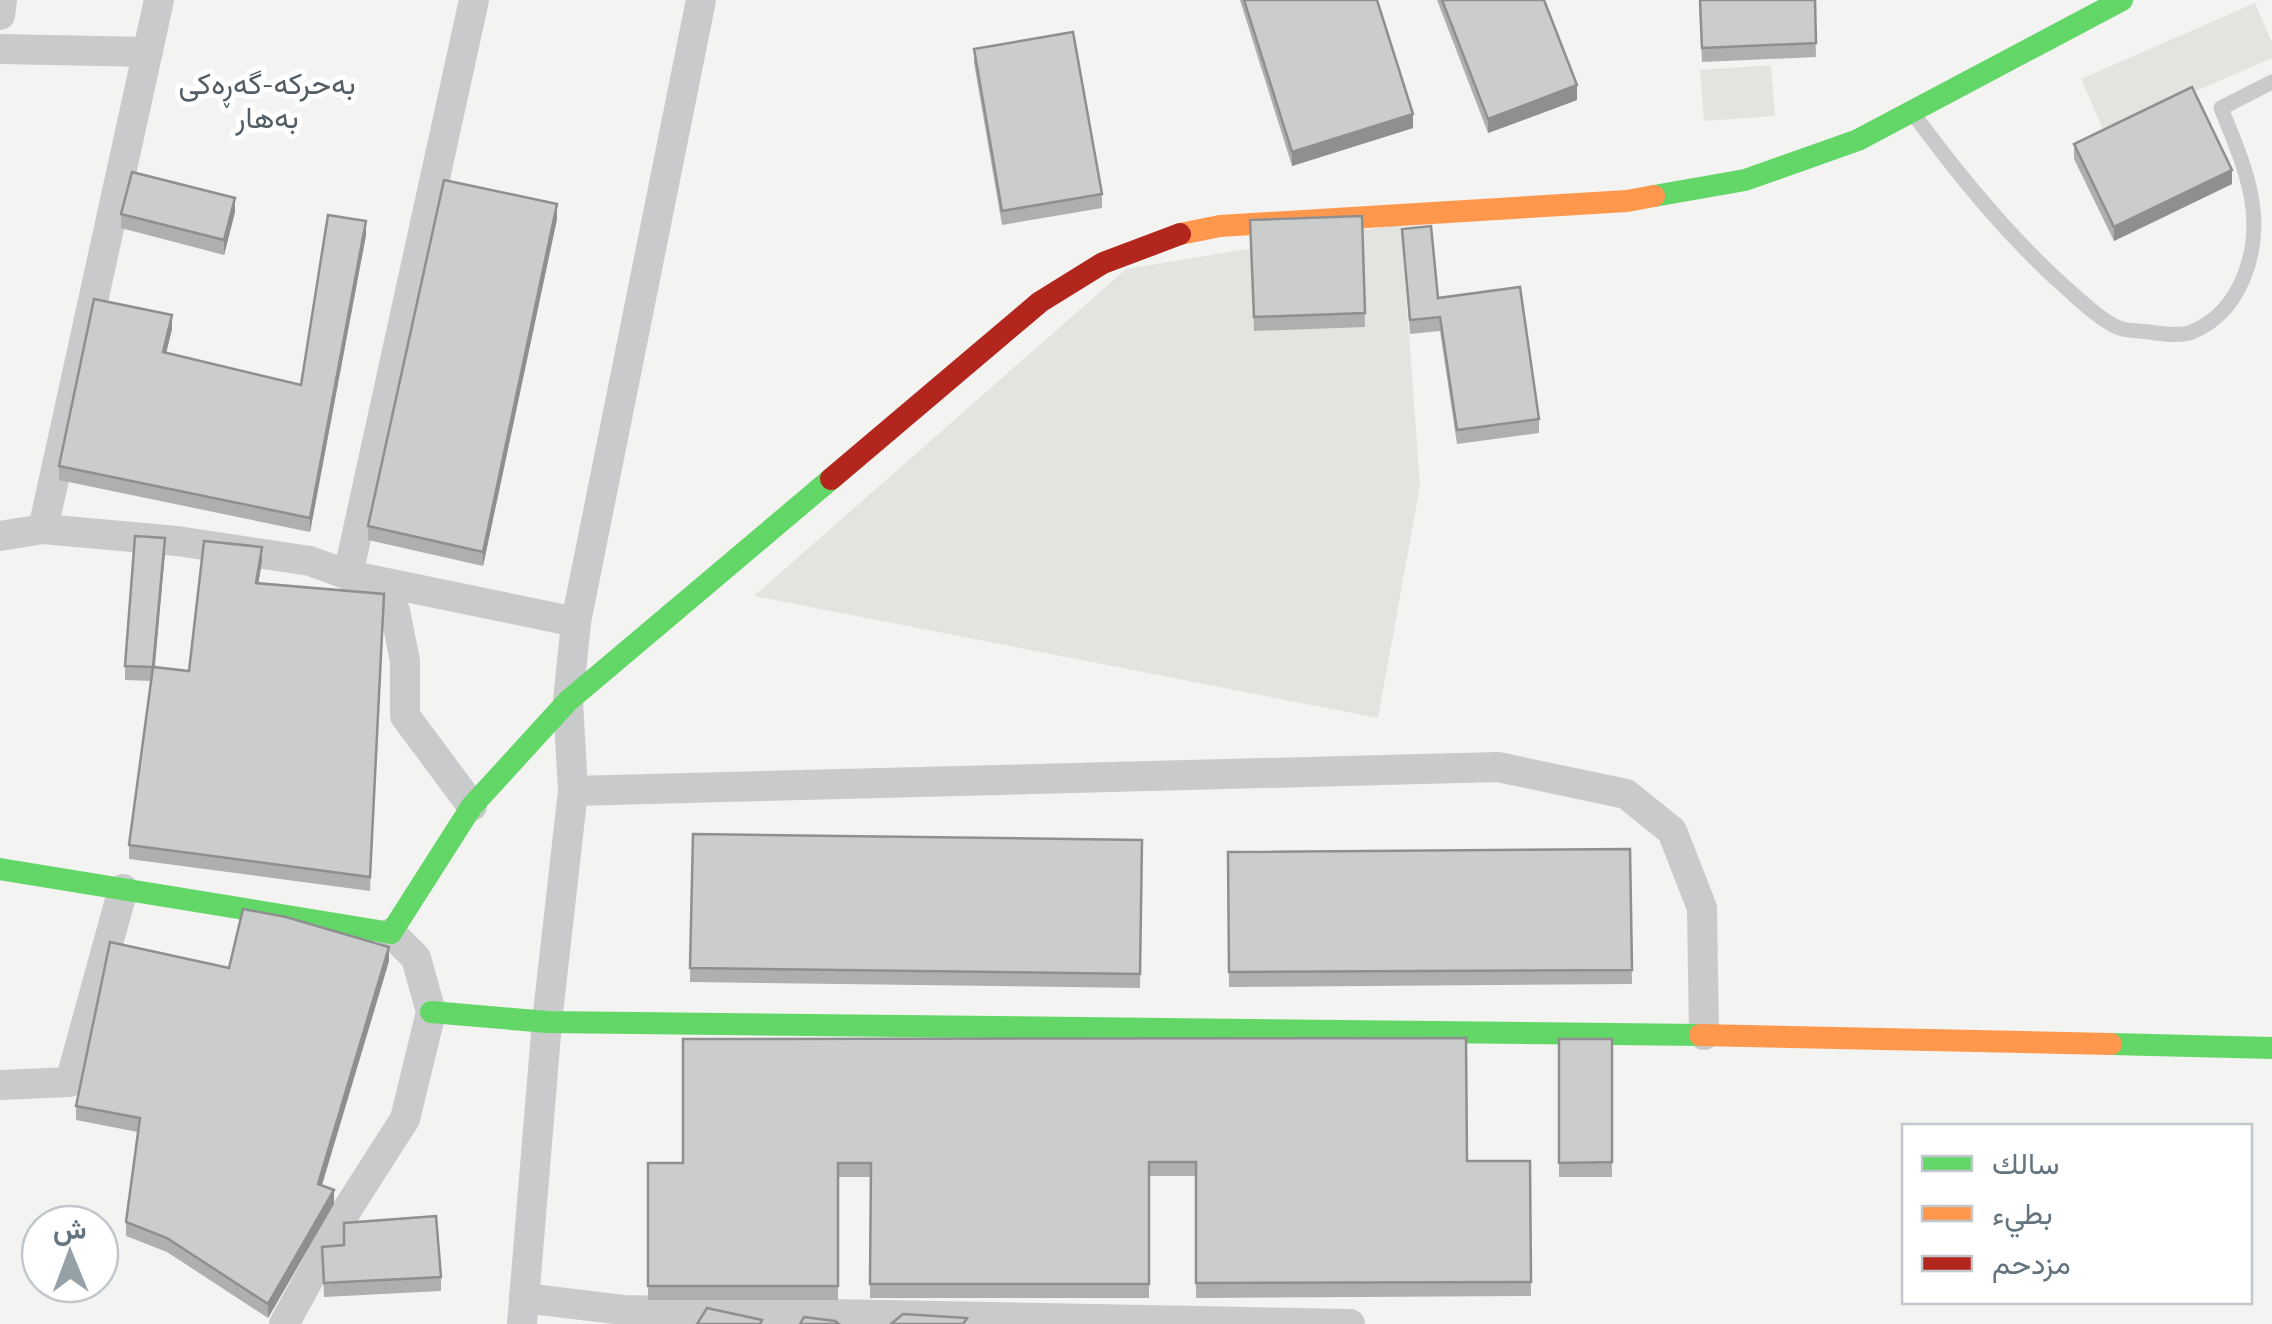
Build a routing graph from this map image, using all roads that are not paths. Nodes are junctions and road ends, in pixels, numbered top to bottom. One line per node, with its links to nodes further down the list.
1 (2, 0): 6 (street)
2 (160, 0): 8 (street)
3 (474, 0): 13 (street)
4 (702, 0): 14 (street)
5 (2122, 0): 10 (street)
6 (0, 14)
7 (0, 50): 8 (street)
8 (148, 52): 11 (street)
9 (2272, 82): 10 (lane)
10 (1912, 112): 15 (street)
11 (43, 529): 12 (street); 13 (street)
12 (0, 536)
13 (348, 575): 14 (street); 17 (street)
14 (576, 622): 15 (street)
15 (568, 702): 16 (street); 17 (street)
16 (573, 791): 22 (street); 23 (street)
17 (472, 806): 20 (street)
18 (0, 869): 19 (street)
19 (123, 890): 20 (street); 25 (street)
20 (391, 933): 21 (street)
21 (432, 1012): 22 (street); 28 (street)
22 (547, 1022): 23 (street); 26 (street)
23 (1704, 1035): 24 (street)
24 (2272, 1048)
25 (0, 1085)
26 (523, 1311): 27 (street)
27 (1244, 1323): 29 (street)
28 (284, 1324)
29 (1350, 1324)

